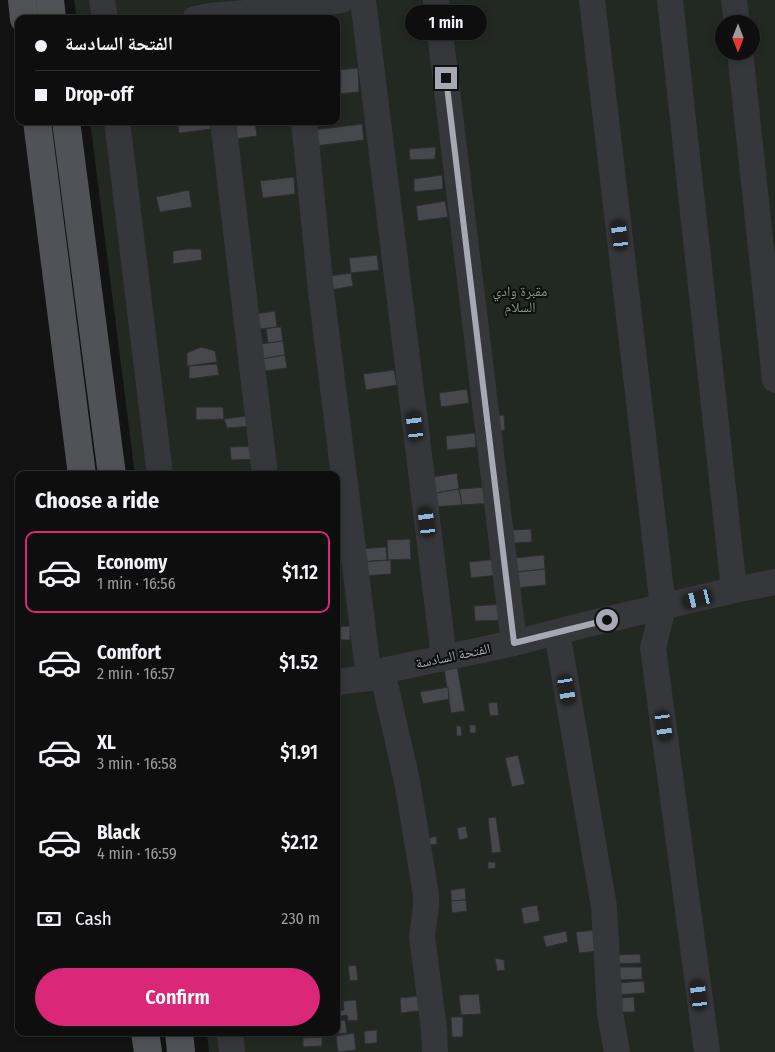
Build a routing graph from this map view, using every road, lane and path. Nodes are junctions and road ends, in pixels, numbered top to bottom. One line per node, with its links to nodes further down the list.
1 (22, 0): 11 (main road)
2 (50, 0): 12 (main road)
3 (102, 0): 13 (street)
4 (341, 0): 10 (street)
5 (363, 0): 32 (street)
6 (436, 0): 31 (street)
7 (592, 0): 29 (street)
8 (670, 0): 28 (street)
9 (734, 0): 15 (street)
10 (291, 14): 14 (street)
11 (24, 15)
12 (52, 15)
13 (104, 15)
14 (270, 15)
15 (736, 15)
16 (741, 60): 22 (street)
17 (38, 125): 23 (main road)
18 (67, 125): 24 (main road)
19 (117, 125): 25 (street)
20 (223, 125): 26 (street)
21 (304, 125): 33 (street)
22 (775, 380)
23 (81, 471)
24 (111, 471)
25 (160, 471)
26 (265, 471)
27 (775, 582): 28 (street, الفتحة السادسة)
28 (734, 590): 29 (street, الفتحة السادسة)
29 (663, 607): 30 (street, الفتحة السادسة); 43 (street)
30 (557, 632): 31 (street, الفتحة السادسة); 42 (street)
31 (514, 643): 32 (street, الفتحة السادسة)
32 (444, 658): 33 (street, الفتحة السادسة)
33 (376, 674): 34 (street, الفتحة السادسة); 41 (street)
34 (340, 681)
35 (146, 1036): 38 (main road)
36 (179, 1036): 39 (main road)
37 (230, 1036): 40 (street)
38 (148, 1052)
39 (181, 1052)
40 (232, 1052)
41 (435, 1052)
42 (617, 1052)
43 (707, 1052)

